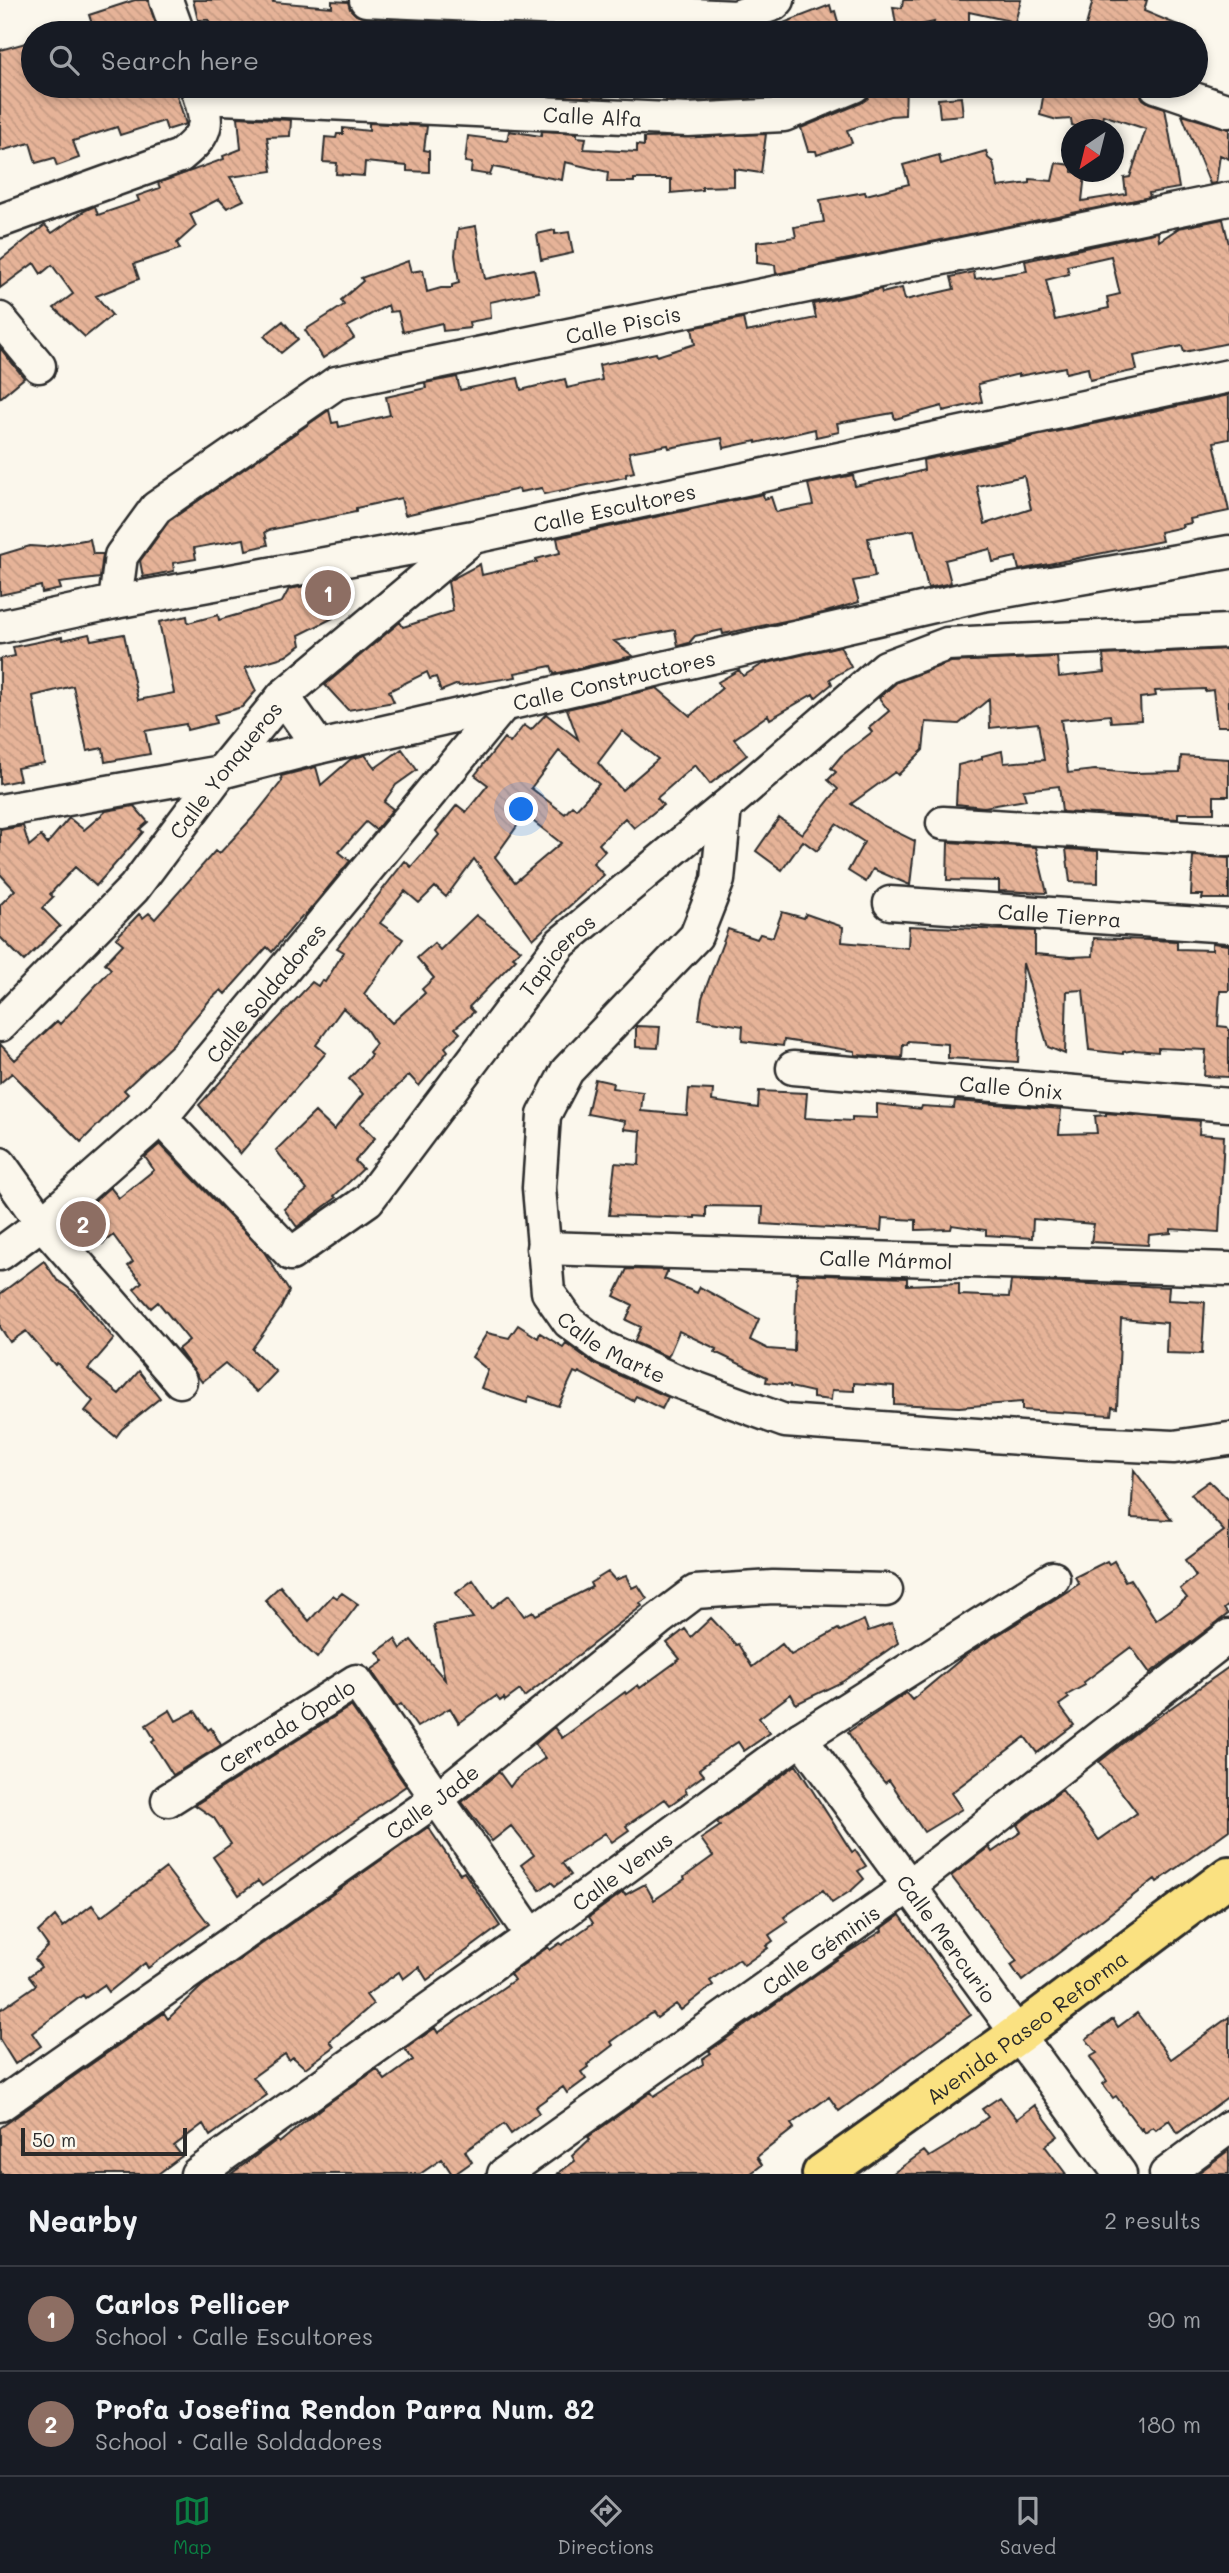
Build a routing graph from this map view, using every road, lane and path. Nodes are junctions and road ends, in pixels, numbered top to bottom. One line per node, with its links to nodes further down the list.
1 (166, 0): 4 (street)
2 (366, 0): 3 (street)
3 (778, 0)
4 (173, 21)
5 (200, 98): 11 (street)
6 (303, 98): 7 (street, Calle Alfa)
7 (825, 98)
8 (1191, 98): 9 (street)
9 (1229, 111)
10 (1229, 199): 18 (street, Calle Piscis)
11 (0, 220)
12 (0, 319): 13 (street)
13 (39, 366)
14 (1229, 376): 15 (street, Calle Escultores)
15 (473, 537): 18 (street, Calle Escultores); 22 (street, Calle Yonqueros)
16 (1229, 552): 17 (street, Calle Constructores)
17 (982, 595): 21 (street); 23 (street, Calle Constructores)
18 (115, 602): 19 (street, Calle Escultores)
19 (0, 627)
20 (1229, 631): 21 (street, Tapiceros)
21 (986, 642): 26 (street, Tapiceros)
22 (283, 696): 24 (street); 25 (street, Calle Yonqueros)
23 (504, 704): 24 (street, Calle Constructores); 35 (street, Calle Soldadores)
24 (319, 747): 25 (street, Calle Constructores)
25 (221, 772): 27 (street, Calle Constructores); 32 (street, Calle Yonqueros)
26 (725, 807): 35 (street, Tapiceros); 38 (street, Calle Marte)
27 (0, 811)
28 (943, 823): 29 (street)
29 (1229, 840)
30 (890, 903): 31 (street, Calle Tierra)
31 (1229, 926)
32 (0, 1025)
33 (793, 1068): 34 (street, Calle Ónix)
34 (1229, 1105)
35 (161, 1118): 37 (street, Calle Soldadores)
36 (0, 1164): 37 (street)
37 (42, 1223): 39 (street, Calle Soldadores); 41 (street)
38 (543, 1248): 40 (street, Calle Mármol); 42 (street, Calle Marte)
39 (0, 1254)
40 (1229, 1269)
41 (180, 1381)
42 (1229, 1439)
43 (1053, 1578): 46 (street, Calle Venus)
44 (886, 1590): 47 (street, Calle Jade)
45 (1229, 1636): 50 (street, Calle Géminis)
46 (801, 1738): 50 (street, Calle Mercurio); 51 (street, Calle Venus)
47 (438, 1798): 48 (street, Cerrada Ópalo); 51 (street, Cerrada Ópalo); 53 (street, Calle Jade)
48 (168, 1800)
49 (1229, 1876): 52 (main road, Avenida Paseo Reforma)
50 (909, 1886): 52 (street, Calle Mercurio); 56 (street, Calle Géminis)
51 (532, 1936): 55 (street, Calle Venus)
52 (1018, 2034): 57 (main road, Avenida Paseo Reforma); 58 (street, Calle Mercurio)
53 (0, 2105)
54 (1229, 2127): 59 (street)
55 (197, 2174)
56 (504, 2174)
57 (822, 2174)
58 (1120, 2174)
59 (1166, 2174)

